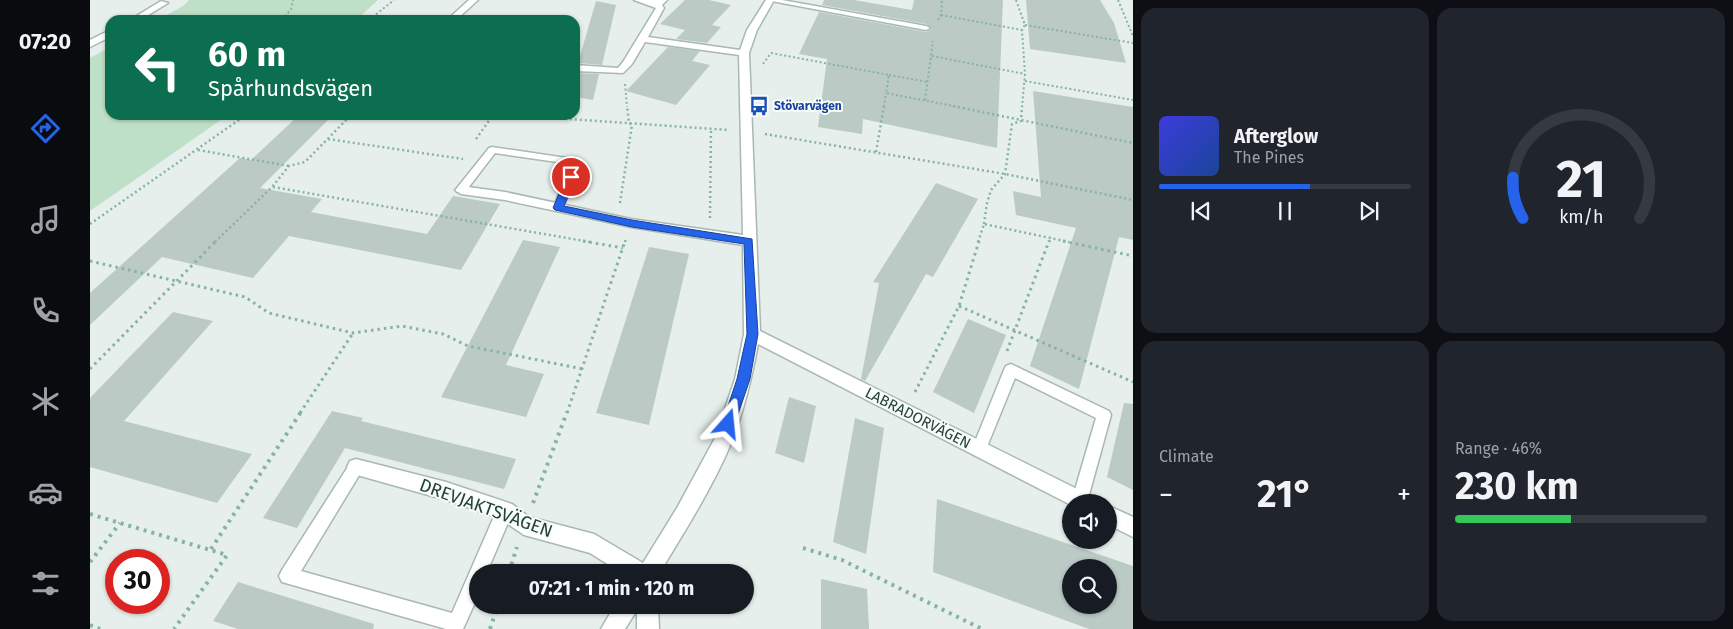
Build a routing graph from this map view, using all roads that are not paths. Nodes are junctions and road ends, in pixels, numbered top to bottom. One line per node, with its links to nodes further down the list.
1 (474, 0): 7 (street)
2 (638, 0): 4 (street)
3 (770, 0): 8 (lane); 12 (street)
4 (660, 2): 10 (street)
5 (164, 4): 6 (street)
6 (143, 15)
7 (457, 15)
8 (926, 28)
9 (105, 36): 11 (street)
10 (642, 39): 12 (street); 13 (street)
11 (90, 44)
12 (744, 53): 16 (street)
13 (580, 68)
14 (461, 190): 15 (street); 15 (lane)
15 (558, 208): 16 (street)
16 (749, 241): 17 (street)
17 (752, 334): 18 (street, LABRADORVÄGEN); 27 (street)
18 (979, 449): 20 (street, LABRADORVÄGEN); 21 (lane)
19 (356, 467): 22 (street, DREVJAKTSVÄGEN); 28 (lane)
20 (1068, 494)
21 (1084, 494)
22 (505, 511): 25 (lane); 26 (street, DREVJAKTSVÄGEN)
23 (1117, 519): 24 (street)
24 (1133, 527)
25 (482, 564)
26 (625, 564)
27 (654, 564)
28 (469, 595)
29 (622, 614): 31 (street)
30 (647, 614): 32 (street)
31 (612, 629)
32 (648, 629)

